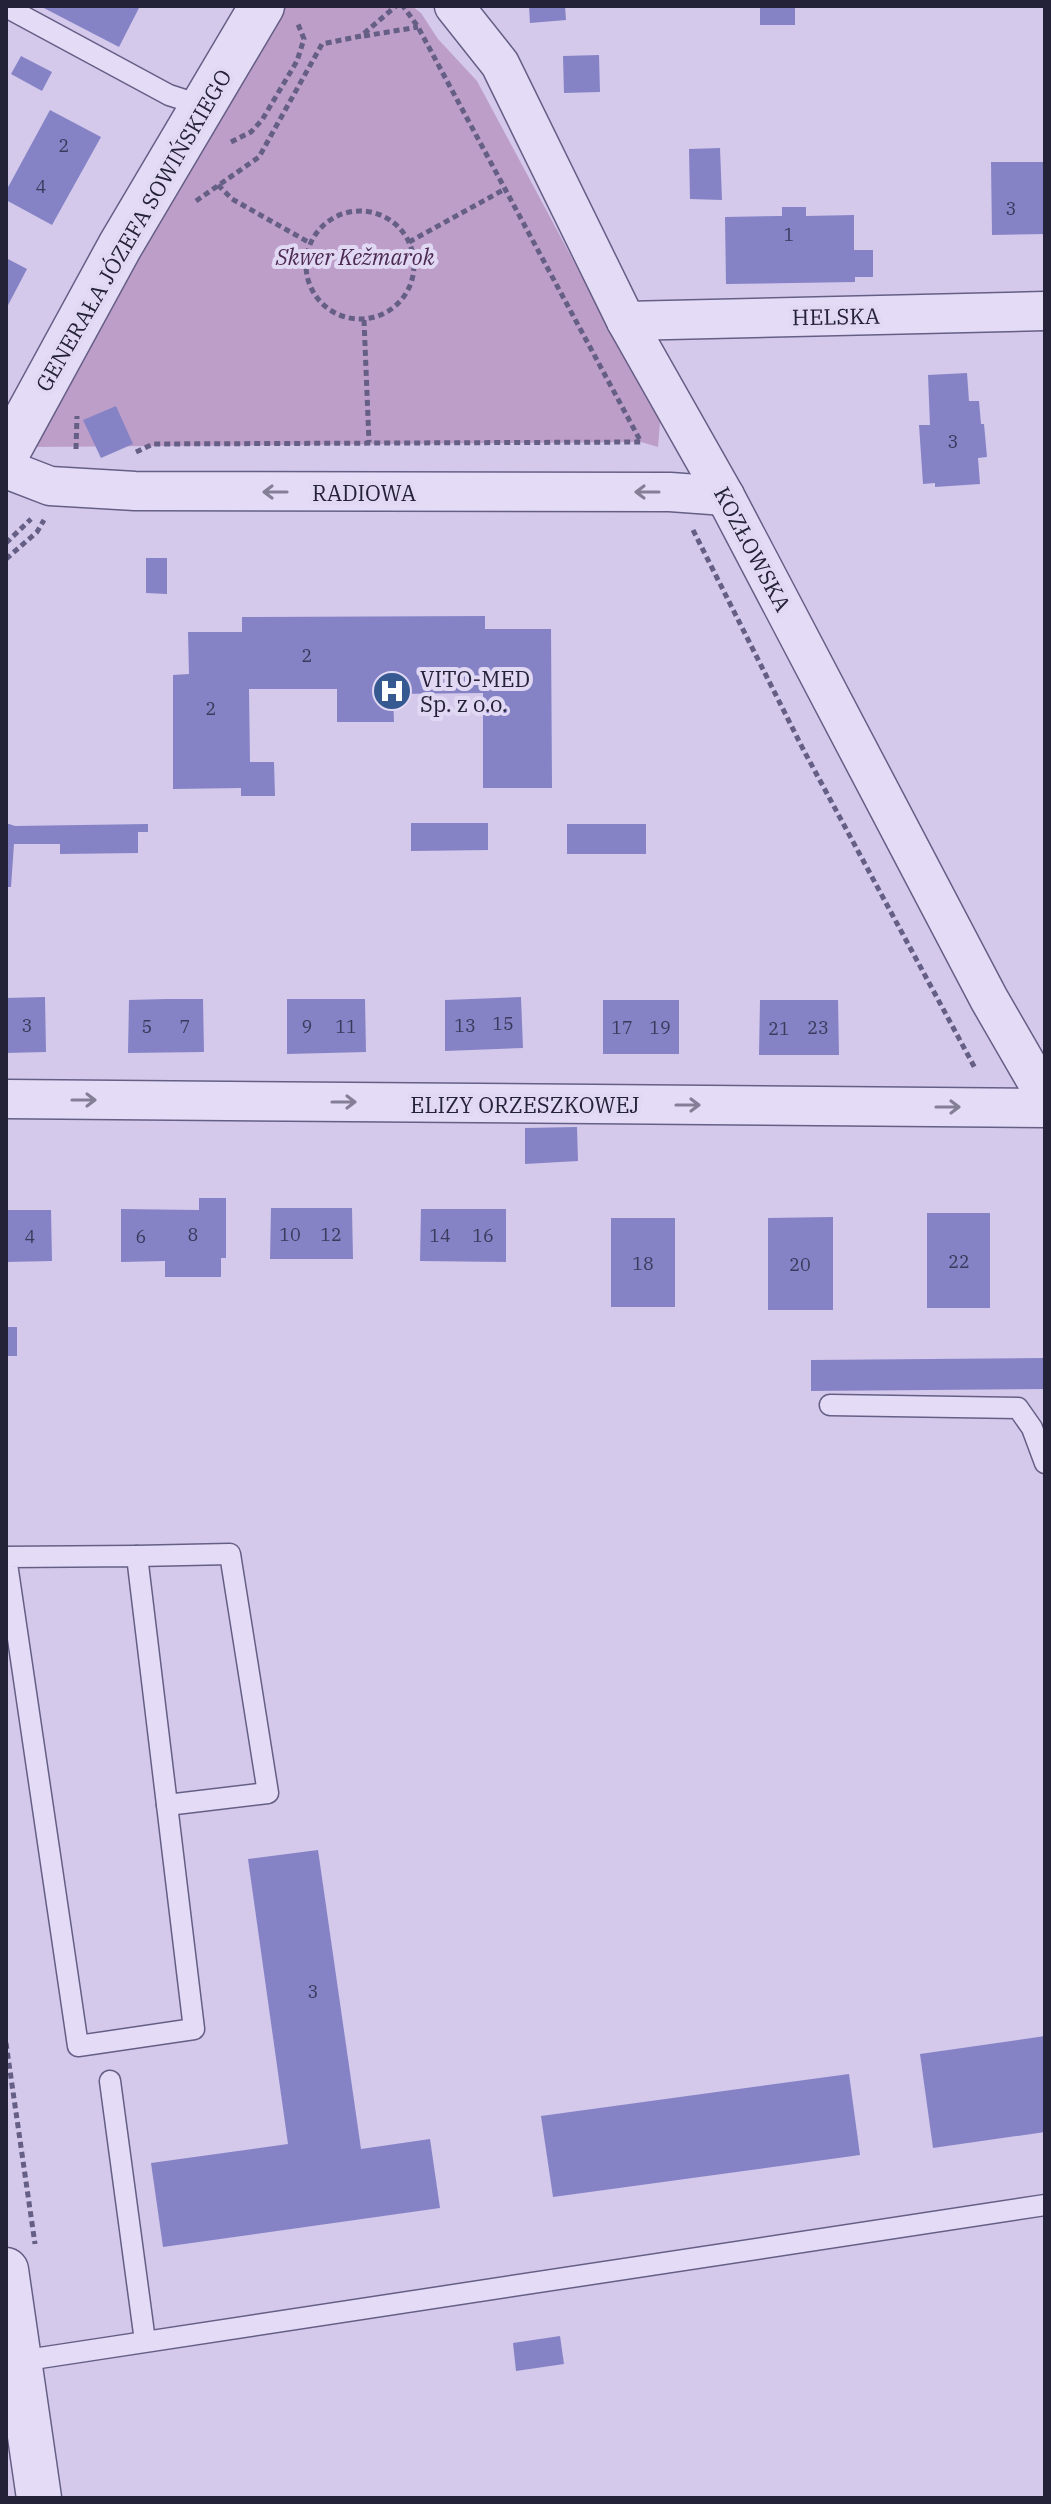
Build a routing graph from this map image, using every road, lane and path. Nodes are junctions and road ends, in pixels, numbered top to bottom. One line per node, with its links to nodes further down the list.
1 (262, 6): 8 (street, GENERAŁA JÓZEFA SOWIŃSKIEGO)
2 (396, 6): 7 (path)
3 (403, 6): 6 (path)
4 (454, 6): 16 (street, KOZŁOWSKA)
5 (6, 7): 8 (lane)
6 (418, 27): 7 (path); 10 (path)
7 (361, 36): 9 (path)
8 (203, 106): 19 (street, GENERAŁA JÓZEFA SOWIŃSKIEGO)
9 (218, 185): 11 (path); 13 (path)
10 (505, 189): 12 (path); 18 (path)
11 (190, 210)
12 (409, 242): 13 (path); 15 (path)
13 (310, 243): 15 (path)
14 (1045, 311): 16 (street, HELSKA)
15 (364, 320): 18 (path)
16 (626, 321): 22 (street, KOZŁOWSKA)
17 (79, 409): 21 (path)
18 (369, 442): 20 (path)
19 (7, 455): 22 (street, RADIOWA, one-way to 19)
20 (128, 455)
21 (76, 460)
22 (725, 496): 29 (street, KOZŁOWSKA)
23 (48, 513): 27 (path)
24 (691, 525): 28 (path)
25 (19, 532): 26 (path)
26 (6, 543)
27 (6, 559)
28 (979, 1074)
29 (1045, 1096)
30 (6, 1099): 31 (street, ELIZY ORZESZKOWEJ, one-way to 31)
31 (1045, 1108)
32 (830, 1405): 33 (lane)
33 (1045, 1463)
34 (137, 1556): 35 (lane); 36 (lane); 36 (lane)
35 (6, 1557): 36 (lane)
36 (167, 1805)
37 (6, 2043): 40 (path)
38 (110, 2081): 41 (lane)
39 (1045, 2205): 41 (lane)
40 (22, 2263): 42 (street)
41 (145, 2341): 42 (lane)
42 (20, 2361): 43 (street)
43 (39, 2498)

